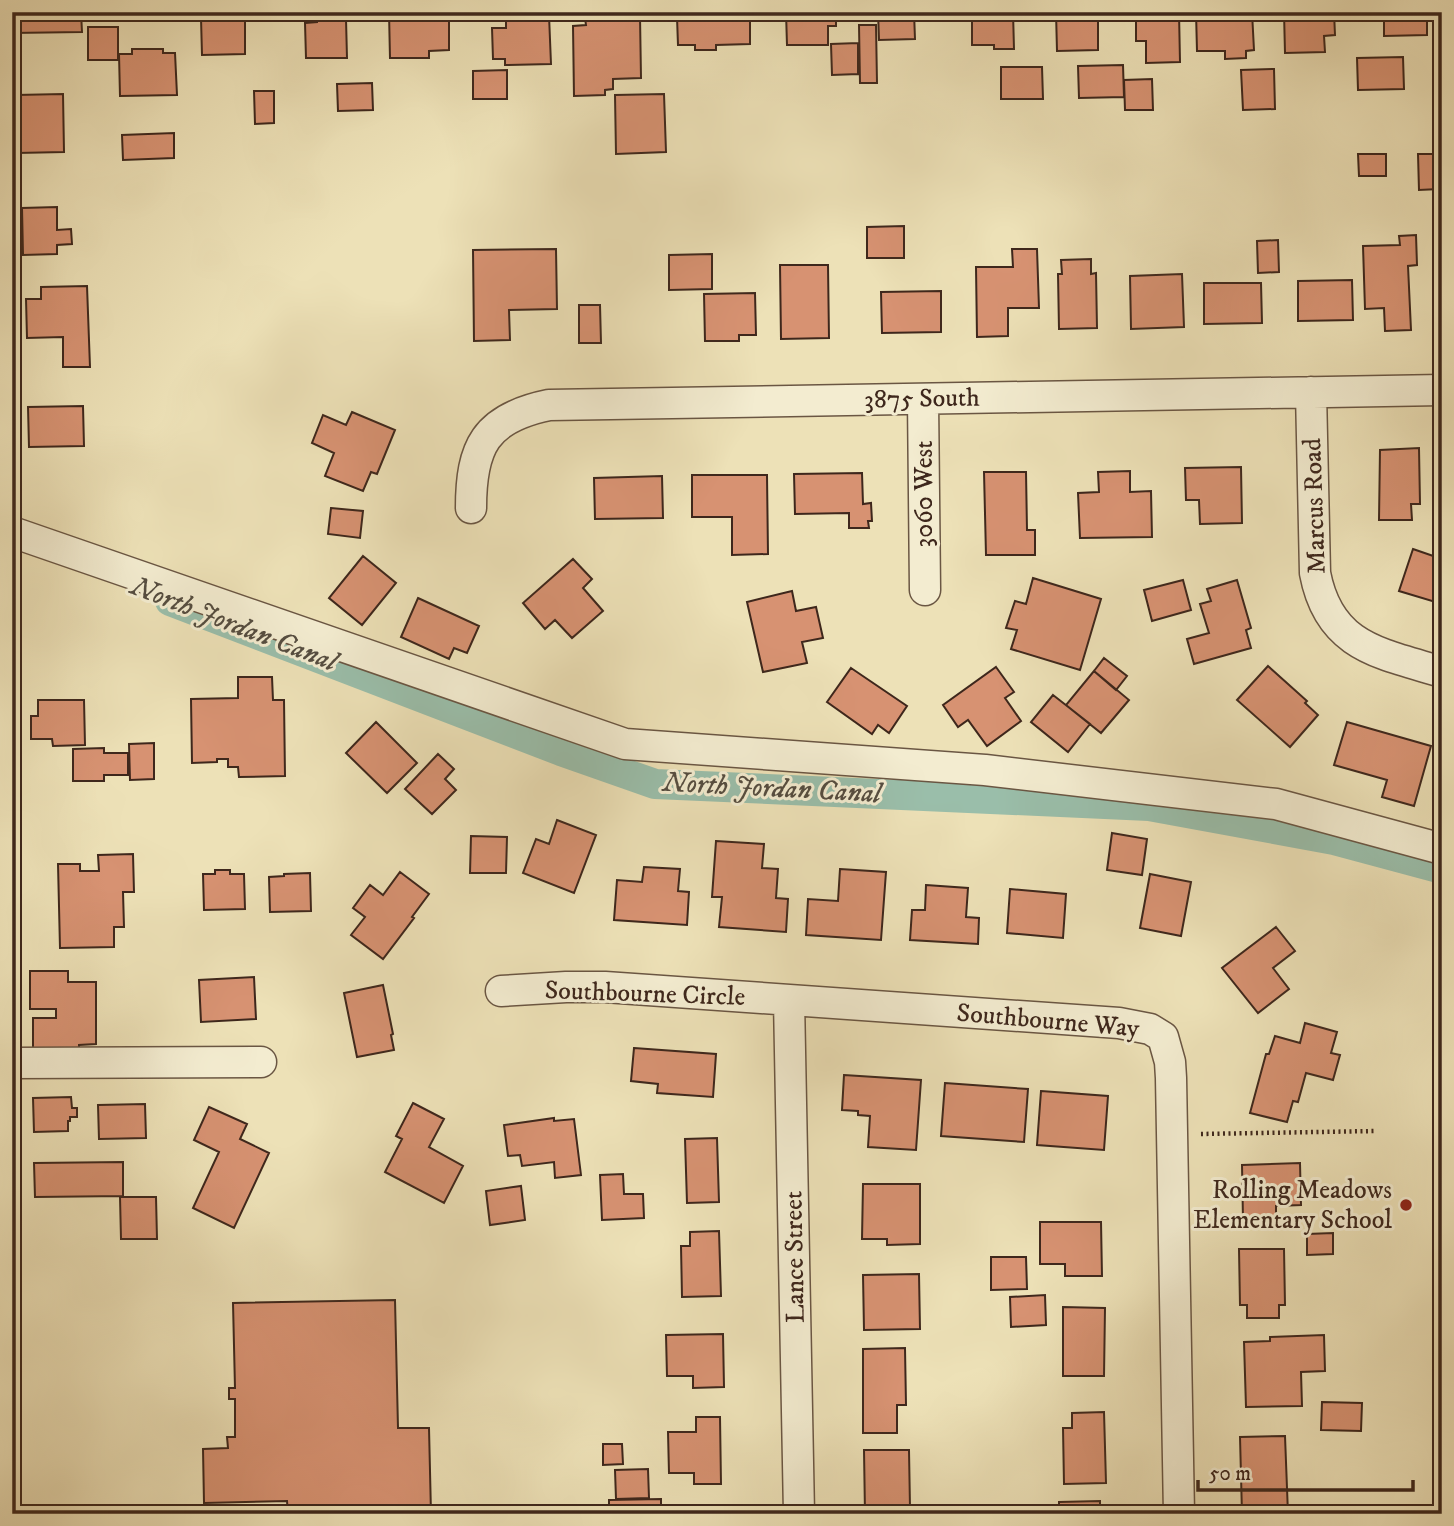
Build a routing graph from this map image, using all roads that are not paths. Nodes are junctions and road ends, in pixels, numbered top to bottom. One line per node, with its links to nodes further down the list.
1 (1442, 390): 2 (street, 3875 South)
2 (1311, 392): 3 (street, 3875 South); 7 (street, Marcus Road)
3 (923, 399): 4 (street, 3875 South); 6 (street, 3060 West)
4 (471, 508)
5 (12, 532): 8 (street)
6 (925, 590)
7 (1442, 672)
8 (1442, 849)
9 (501, 991): 10 (street, Southbourne Circle)
10 (789, 1000): 13 (street, Lance Street); 14 (street, Southbourne Way)
11 (261, 1062): 12 (street)
12 (12, 1063)
13 (799, 1514)
14 (1179, 1514)

